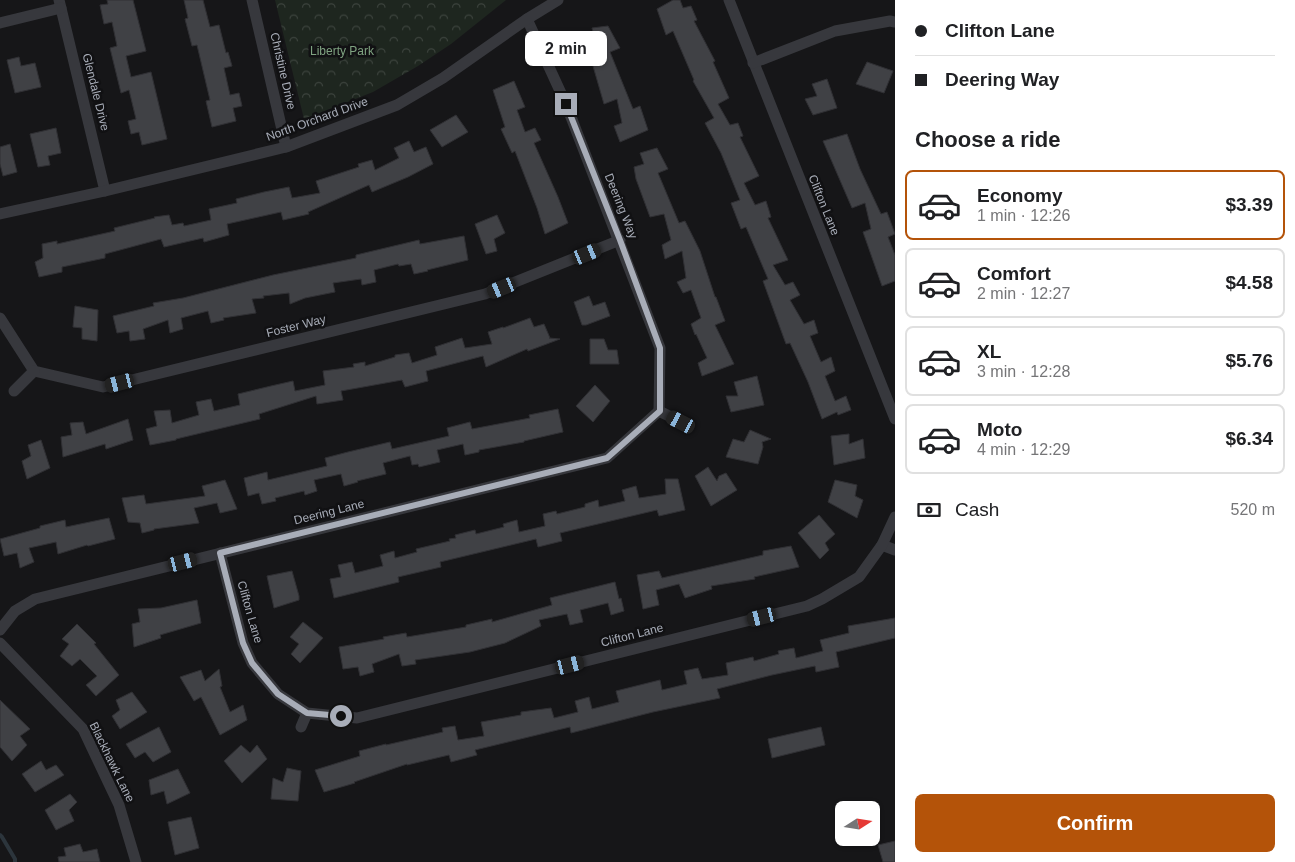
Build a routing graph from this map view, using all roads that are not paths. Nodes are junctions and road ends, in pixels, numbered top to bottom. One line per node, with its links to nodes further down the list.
1 (252, 0): 9 (street, Christine Drive)
2 (558, 0): 5 (street, North Orchard Drive)
3 (729, 0): 8 (street, Clifton Lane)
4 (60, 4): 7 (street); 10 (street, Glendale Drive)
5 (527, 19): 9 (street, North Orchard Drive); 12 (street, Deering Way)
6 (895, 22): 8 (street)
7 (0, 23)
8 (754, 63): 17 (street, Clifton Lane)
9 (286, 147): 10 (street, North Orchard Drive)
10 (105, 191): 11 (street, North Orchard Drive)
11 (0, 214)
12 (620, 240): 14 (street, Foster Way); 16 (street, Deering Way)
13 (0, 318): 14 (street)
14 (34, 371): 15 (street)
15 (14, 391)
16 (660, 411): 18 (street); 22 (street, Deering Lane)
17 (895, 419)
18 (681, 422)
19 (895, 517): 20 (street, Clifton Lane)
20 (882, 545): 21 (street); 25 (street, Clifton Lane)
21 (895, 550)
22 (220, 553): 23 (street, Deering Lane); 25 (street, Clifton Lane)
23 (0, 630)
24 (0, 643): 27 (street, Blackhawk Lane)
25 (307, 713): 26 (street)
26 (301, 727)
27 (136, 862)

